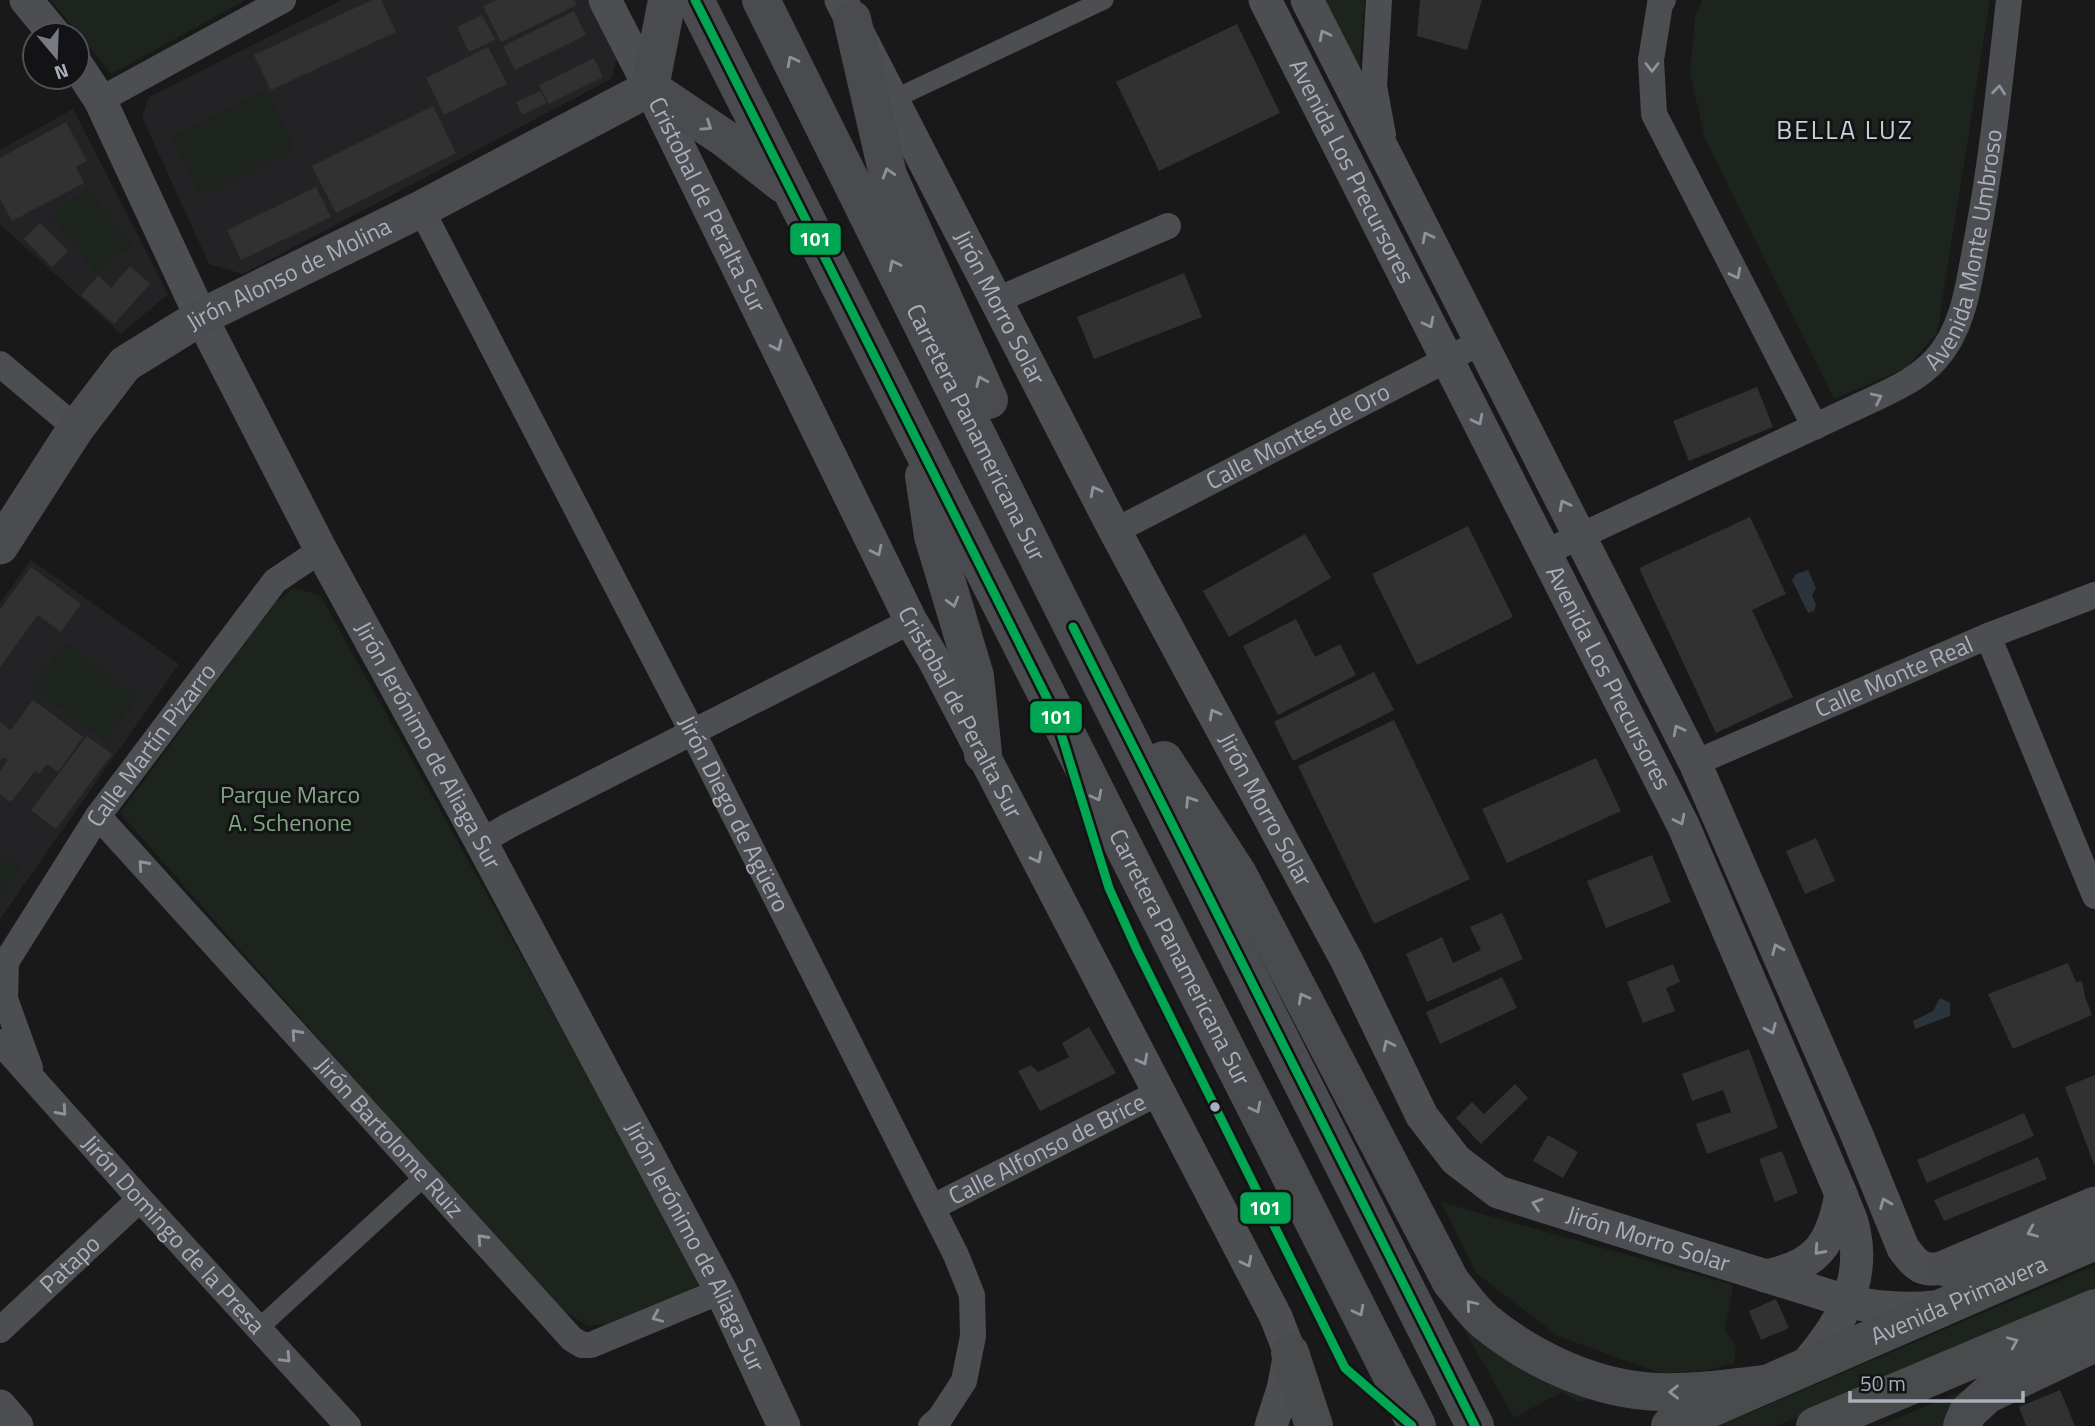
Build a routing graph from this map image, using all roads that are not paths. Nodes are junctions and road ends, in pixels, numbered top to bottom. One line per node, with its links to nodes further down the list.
1 (26, 0): 14 (street)
2 (282, 0): 18 (street)
3 (605, 0): 16 (street, Cristobal de Peralta Sur)
4 (667, 0): 16 (highway)
5 (695, 0): 20 (highway, Carretera Panamericana Sur)
6 (761, 0): 36 (highway, Carretera Panamericana Sur, one-way to 6)
7 (1104, 0): 17 (street)
8 (1265, 0): 26 (street, Avenida Los Precursores, one-way to 26)
9 (1307, 0): 19 (street, Avenida Los Precursores, one-way to 9)
10 (1379, 0): 19 (street)
11 (1663, 0): 28 (street, one-way to 28)
12 (2009, 0): 28 (street, Avenida Monte Umbroso, one-way to 12)
13 (847, 9): 17 (street, Jirón Morro Solar); 36 (highway, one-way to 13)
14 (43, 21)
15 (91, 86): 18 (street, Jirón Jerónimo de Aliaga Sur)
16 (650, 88): 20 (highway, one-way to 20); 21 (main road, Jirón Alonso de Molina); 39 (street, Cristobal de Peralta Sur, one-way to 39)
17 (894, 99): 23 (street, Jirón Morro Solar)
18 (100, 100): 24 (street, Jirón Jerónimo de Aliaga Sur)
19 (1387, 158): 25 (street, Avenida Los Precursores, one-way to 19)
20 (793, 191): 30 (highway, Carretera Panamericana Sur)
21 (421, 209): 24 (main road, Jirón Alonso de Molina); 41 (street, Jirón Diego de Agüero)
22 (1168, 226): 23 (street)
23 (997, 300): 31 (street, Jirón Morro Solar, one-way to 23)
24 (201, 317): 29 (main road, Jirón Alonso de Molina); 34 (street, Jirón Jerónimo de Aliaga Sur)
25 (1481, 342): 26 (street, Calle Montes de Oro); 32 (street, Avenida Los Precursores, one-way to 25)
26 (1447, 359): 31 (street, Calle Montes de Oro); 35 (street, Avenida Los Precursores, one-way to 35)
27 (0, 364): 29 (street)
28 (1815, 427): 32 (street, Avenida Monte Umbroso)
29 (76, 428): 33 (main road, Jirón Alonso de Molina)
30 (919, 439): 42 (highway, one-way to 42); 79 (highway, Carretera Panamericana Sur, one-way to 79)
31 (1115, 531): 60 (street, Jirón Morro Solar, one-way to 31)
32 (1580, 537): 35 (street, Avenida Monte Umbroso); 43 (street, Avenida Los Precursores, one-way to 32)
33 (0, 546)
34 (321, 550): 44 (street, Calle Martín Pizarro); 45 (street, Jirón Jerónimo de Aliaga Sur)
35 (1544, 553): 52 (street, Avenida Los Precursores, one-way to 52)
36 (1040, 561): 38 (highway, Carretera Panamericana Sur)
37 (2095, 595): 40 (street, Calle Monte Real)
38 (1060, 602): 70 (highway, one-way to 38); 72 (highway, Carretera Panamericana Sur)
39 (911, 621): 41 (street); 42 (street, Cristobal de Peralta Sur)
40 (1988, 636): 43 (street, Calle Monte Real); 46 (street)
41 (693, 733): 45 (street); 57 (street, Jirón Diego de Agüero)
42 (983, 754): 50 (street, Cristobal de Peralta Sur, one-way to 50)
43 (1695, 763): 51 (street, Avenida Los Precursores, one-way to 43)
44 (98, 816): 47 (street, Calle Martín Pizarro); 53 (street, Jirón Bartolome Ruiz, one-way to 44)
45 (481, 842): 61 (street, Jirón Jerónimo de Aliaga Sur)
46 (2095, 896)
47 (3, 963): 49 (street, Calle Martín Pizarro)
48 (0, 1042): 49 (street, Jirón Domingo de la Presa)
49 (34, 1080): 55 (street, Jirón Domingo de la Presa, one-way to 55)
50 (1160, 1092): 57 (street, Calle Alfonso de Brice); 68 (street, Cristobal de Peralta Sur, one-way to 68)
51 (1857, 1135): 52 (street); 59 (street, Avenida Los Precursores, one-way to 51)
52 (1824, 1152): 54 (street, Avenida Los Precursores)
53 (425, 1176): 61 (street, Jirón Bartolome Ruiz, one-way to 53); 65 (street)
54 (1841, 1194): 60 (street, one-way to 60); 62 (street, Avenida Los Precursores)
55 (140, 1199): 65 (street, Jirón Domingo de la Presa); 66 (street, Patapo)
56 (2095, 1205): 59 (main road, Avenida Primavera, one-way to 59)
57 (933, 1207): 76 (street, Jirón Diego de Agüero)
58 (2095, 1241): 63 (main road, Avenida Primavera)
59 (1946, 1268)
60 (1765, 1276): 62 (street, Jirón Morro Solar)
61 (721, 1291): 75 (street, Jirón Jerónimo de Aliaga Sur)
62 (1849, 1302): 63 (street, Jirón Morro Solar); 69 (street, Avenida Los Precursores)
63 (1942, 1307): 69 (main road, Avenida Primavera)
64 (2095, 1308): 81 (main road, one-way to 64)
65 (258, 1328): 74 (street, Jirón Domingo de la Presa, one-way to 74)
66 (0, 1330)
67 (2095, 1343): 82 (highway)
68 (1290, 1353): 77 (street); 78 (main road)
69 (1802, 1369): 70 (main road, Avenida Primavera)
70 (1766, 1384): 80 (main road, Avenida Primavera)
71 (0, 1406): 73 (street)
72 (1474, 1424)
73 (17, 1426)
74 (348, 1426)
75 (783, 1426)
76 (931, 1426)
77 (1271, 1426)
78 (1314, 1426)
79 (1417, 1426)
80 (1670, 1426)
81 (1815, 1426)
82 (1962, 1426)

